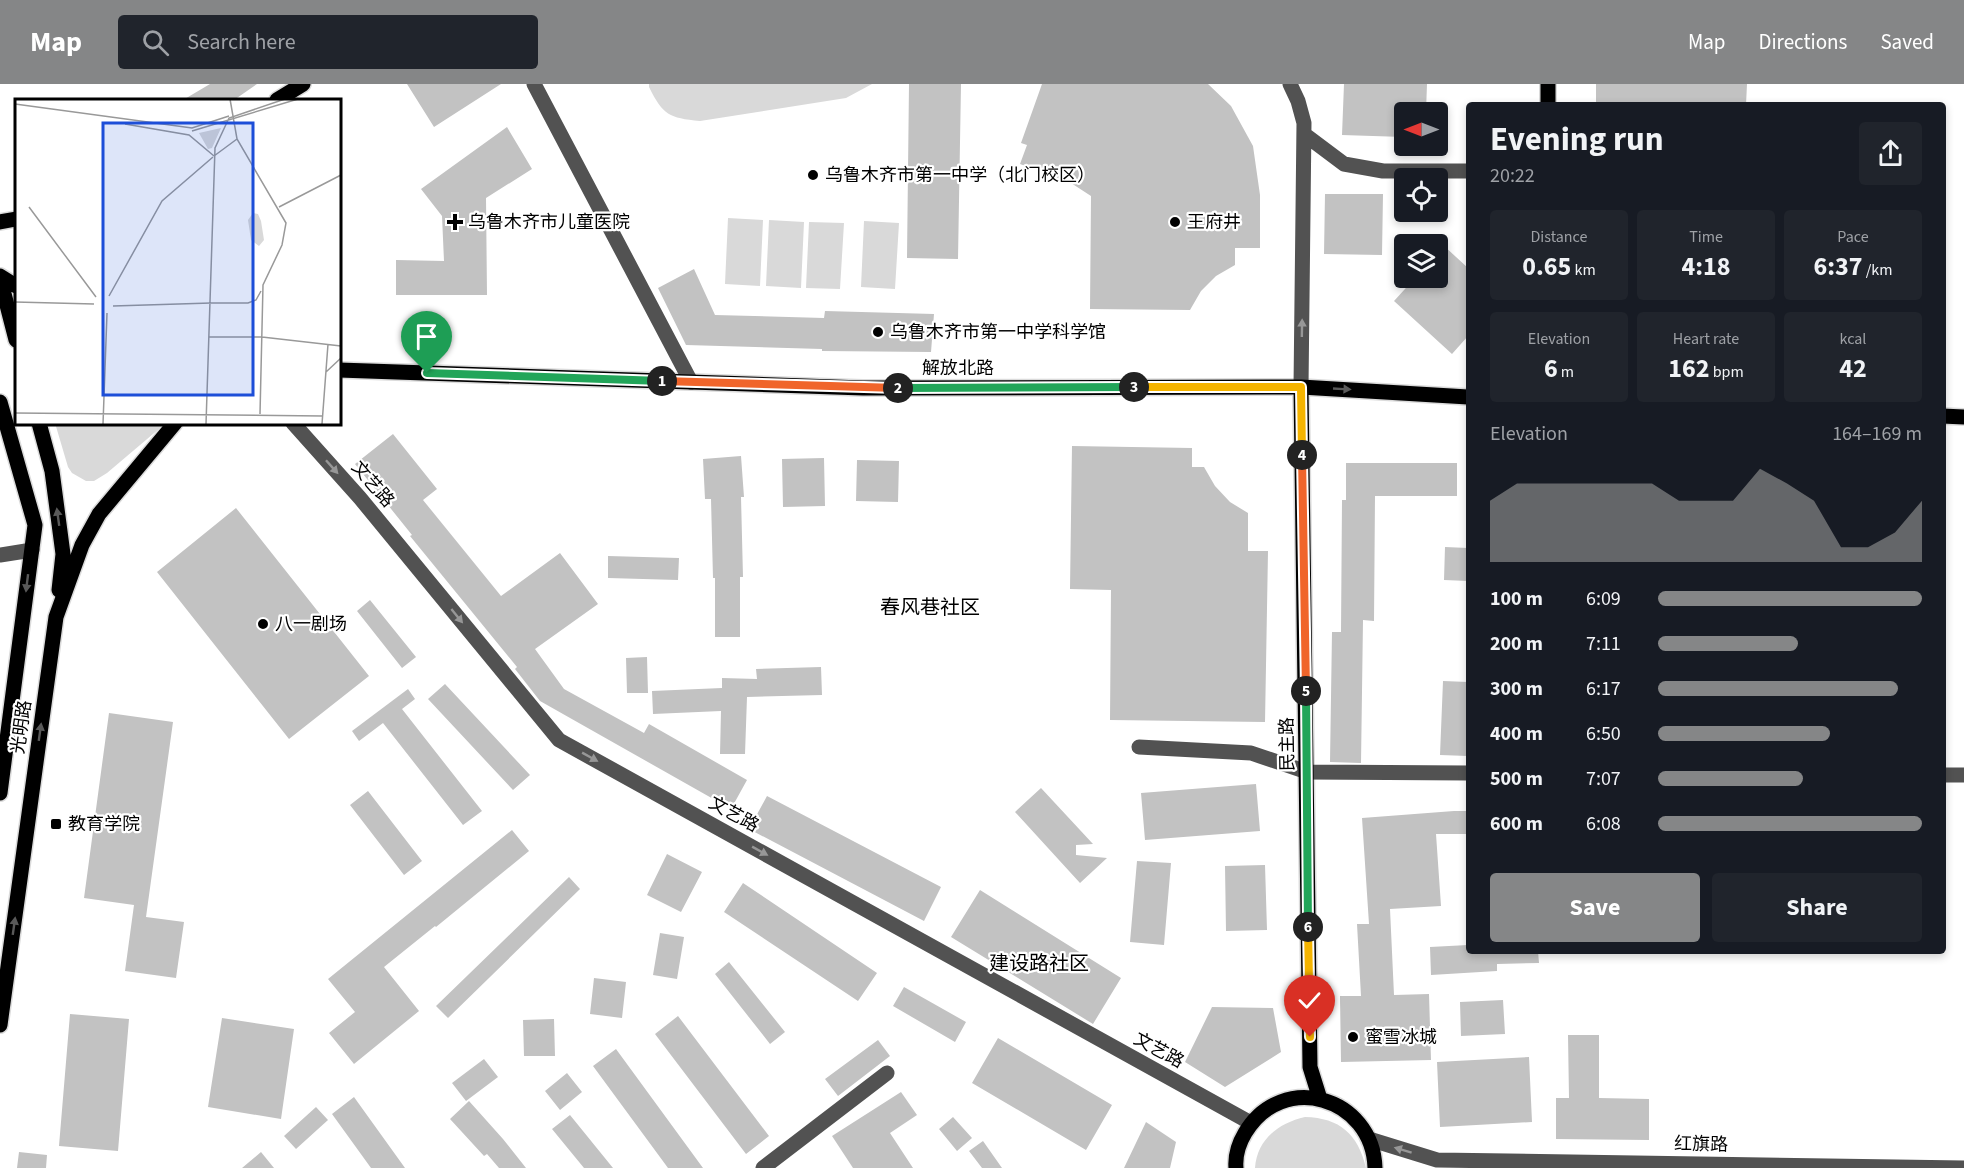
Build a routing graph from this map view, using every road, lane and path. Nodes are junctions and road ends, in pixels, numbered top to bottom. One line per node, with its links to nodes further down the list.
1 (303, 84): 4 (main road)
2 (534, 84): 13 (street)
3 (1290, 84): 5 (street)
4 (279, 99)
5 (1304, 134): 6 (street); 14 (street, one-way to 5)
6 (1466, 171)
7 (15, 219): 8 (main road)
8 (0, 222)
9 (0, 277): 10 (main road); 11 (main road)
10 (15, 285)
11 (15, 336)
12 (340, 370): 13 (main road, 解放北路)
13 (691, 382): 14 (main road, 解放北路)
14 (1301, 387): 15 (main road, 解放北路, one-way to 15); 26 (main road, 民主路)
15 (1466, 397)
16 (0, 402): 22 (main road, 光明路)
17 (1946, 416): 18 (main road)
18 (1964, 417)
19 (39, 424): 24 (main road, one-way to 19)
20 (174, 424): 24 (main road, 光明路)
21 (294, 424): 34 (street, 文艺路, one-way to 34)
22 (32, 550): 23 (street); 30 (main road, 光明路, one-way to 30)
23 (0, 555)
24 (56, 617): 31 (main road, 光明路, one-way to 24)
25 (1139, 747): 26 (street)
26 (1307, 772): 27 (street); 33 (main road, 民主路)
27 (1466, 773)
28 (1946, 775): 29 (street)
29 (1964, 775)
30 (0, 793)
31 (0, 1025)
32 (886, 1073): 38 (street)
33 (1320, 1099): 34 (main road); 35 (main road)
34 (1251, 1124): 39 (main road)
35 (1370, 1139): 36 (street, one-way to 35); 40 (main road)
36 (1437, 1160): 37 (street, 红旗路); 41 (street)
37 (1863, 1167): 42 (street, 红旗路)
38 (763, 1168)
39 (1236, 1168)
40 (1375, 1168)
41 (1421, 1168)
42 (1964, 1168)

